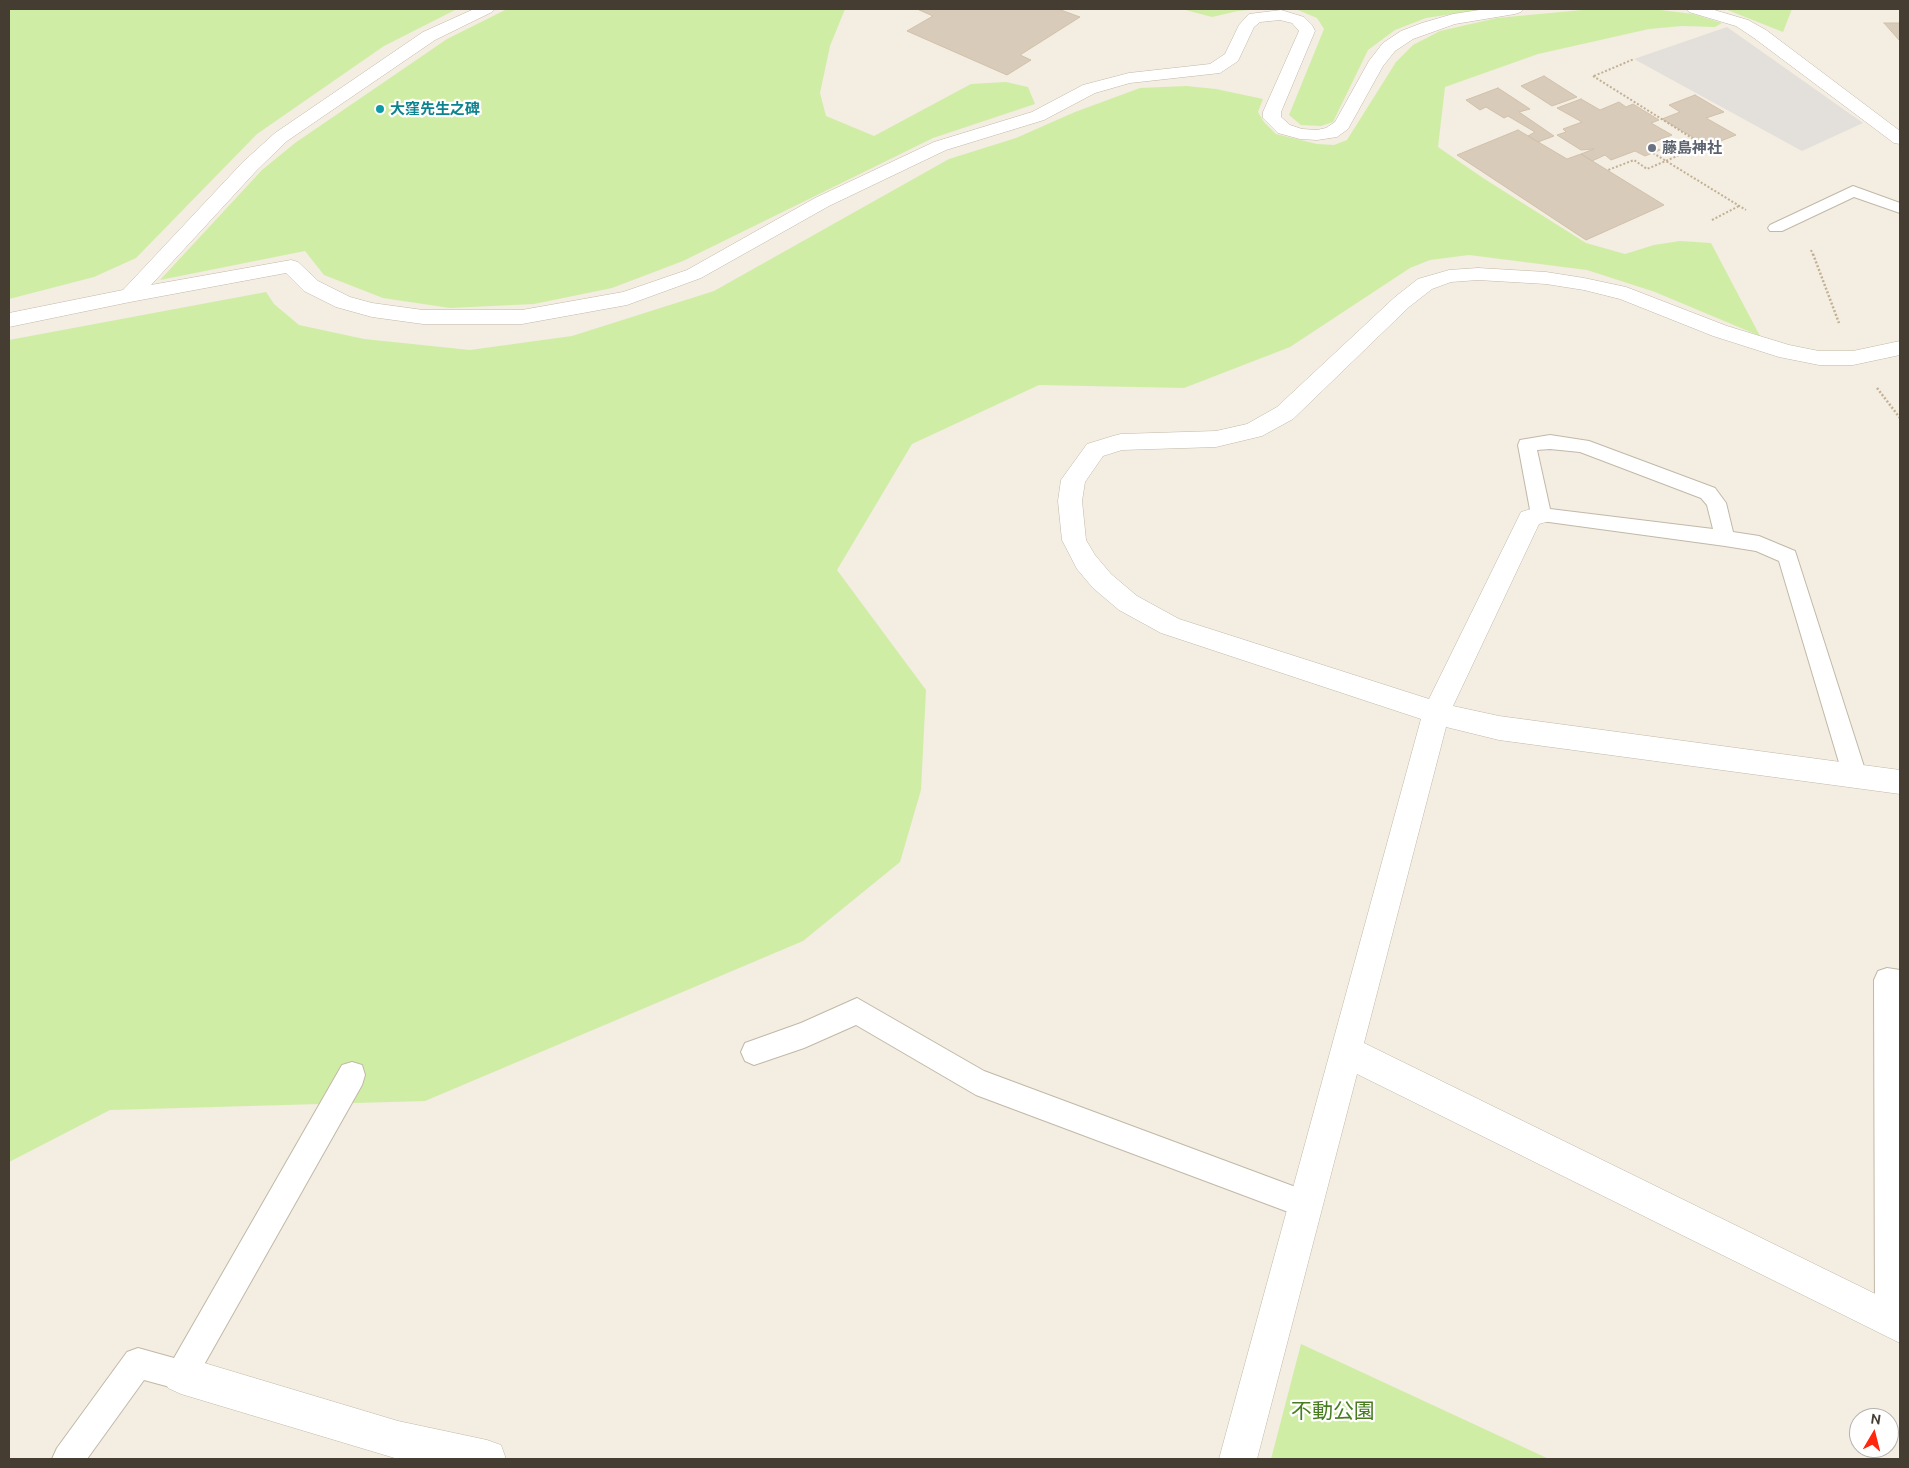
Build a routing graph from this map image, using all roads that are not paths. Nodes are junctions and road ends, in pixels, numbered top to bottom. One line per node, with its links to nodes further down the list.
1 (486, 9): 7 (street)
2 (1515, 9): 7 (street)
3 (1695, 9): 4 (street)
4 (1900, 139)
5 (1900, 208): 6 (lane)
6 (1776, 228)
7 (130, 295): 8 (street)
8 (9, 320)
9 (1900, 348): 12 (street)
10 (1541, 515): 11 (lane); 11 (lane); 12 (street)
11 (1725, 538): 13 (lane)
12 (1436, 713): 13 (street); 17 (street)
13 (1855, 776): 14 (street)
14 (1900, 782)
15 (1900, 982): 20 (lane)
16 (754, 1052): 19 (lane)
17 (1347, 1052): 19 (street); 20 (street)
18 (352, 1075): 21 (lane)
19 (1307, 1204): 24 (street)
20 (1895, 1323)
21 (181, 1374): 22 (lane); 23 (street)
22 (68, 1459)
23 (487, 1459)
24 (1238, 1459)

